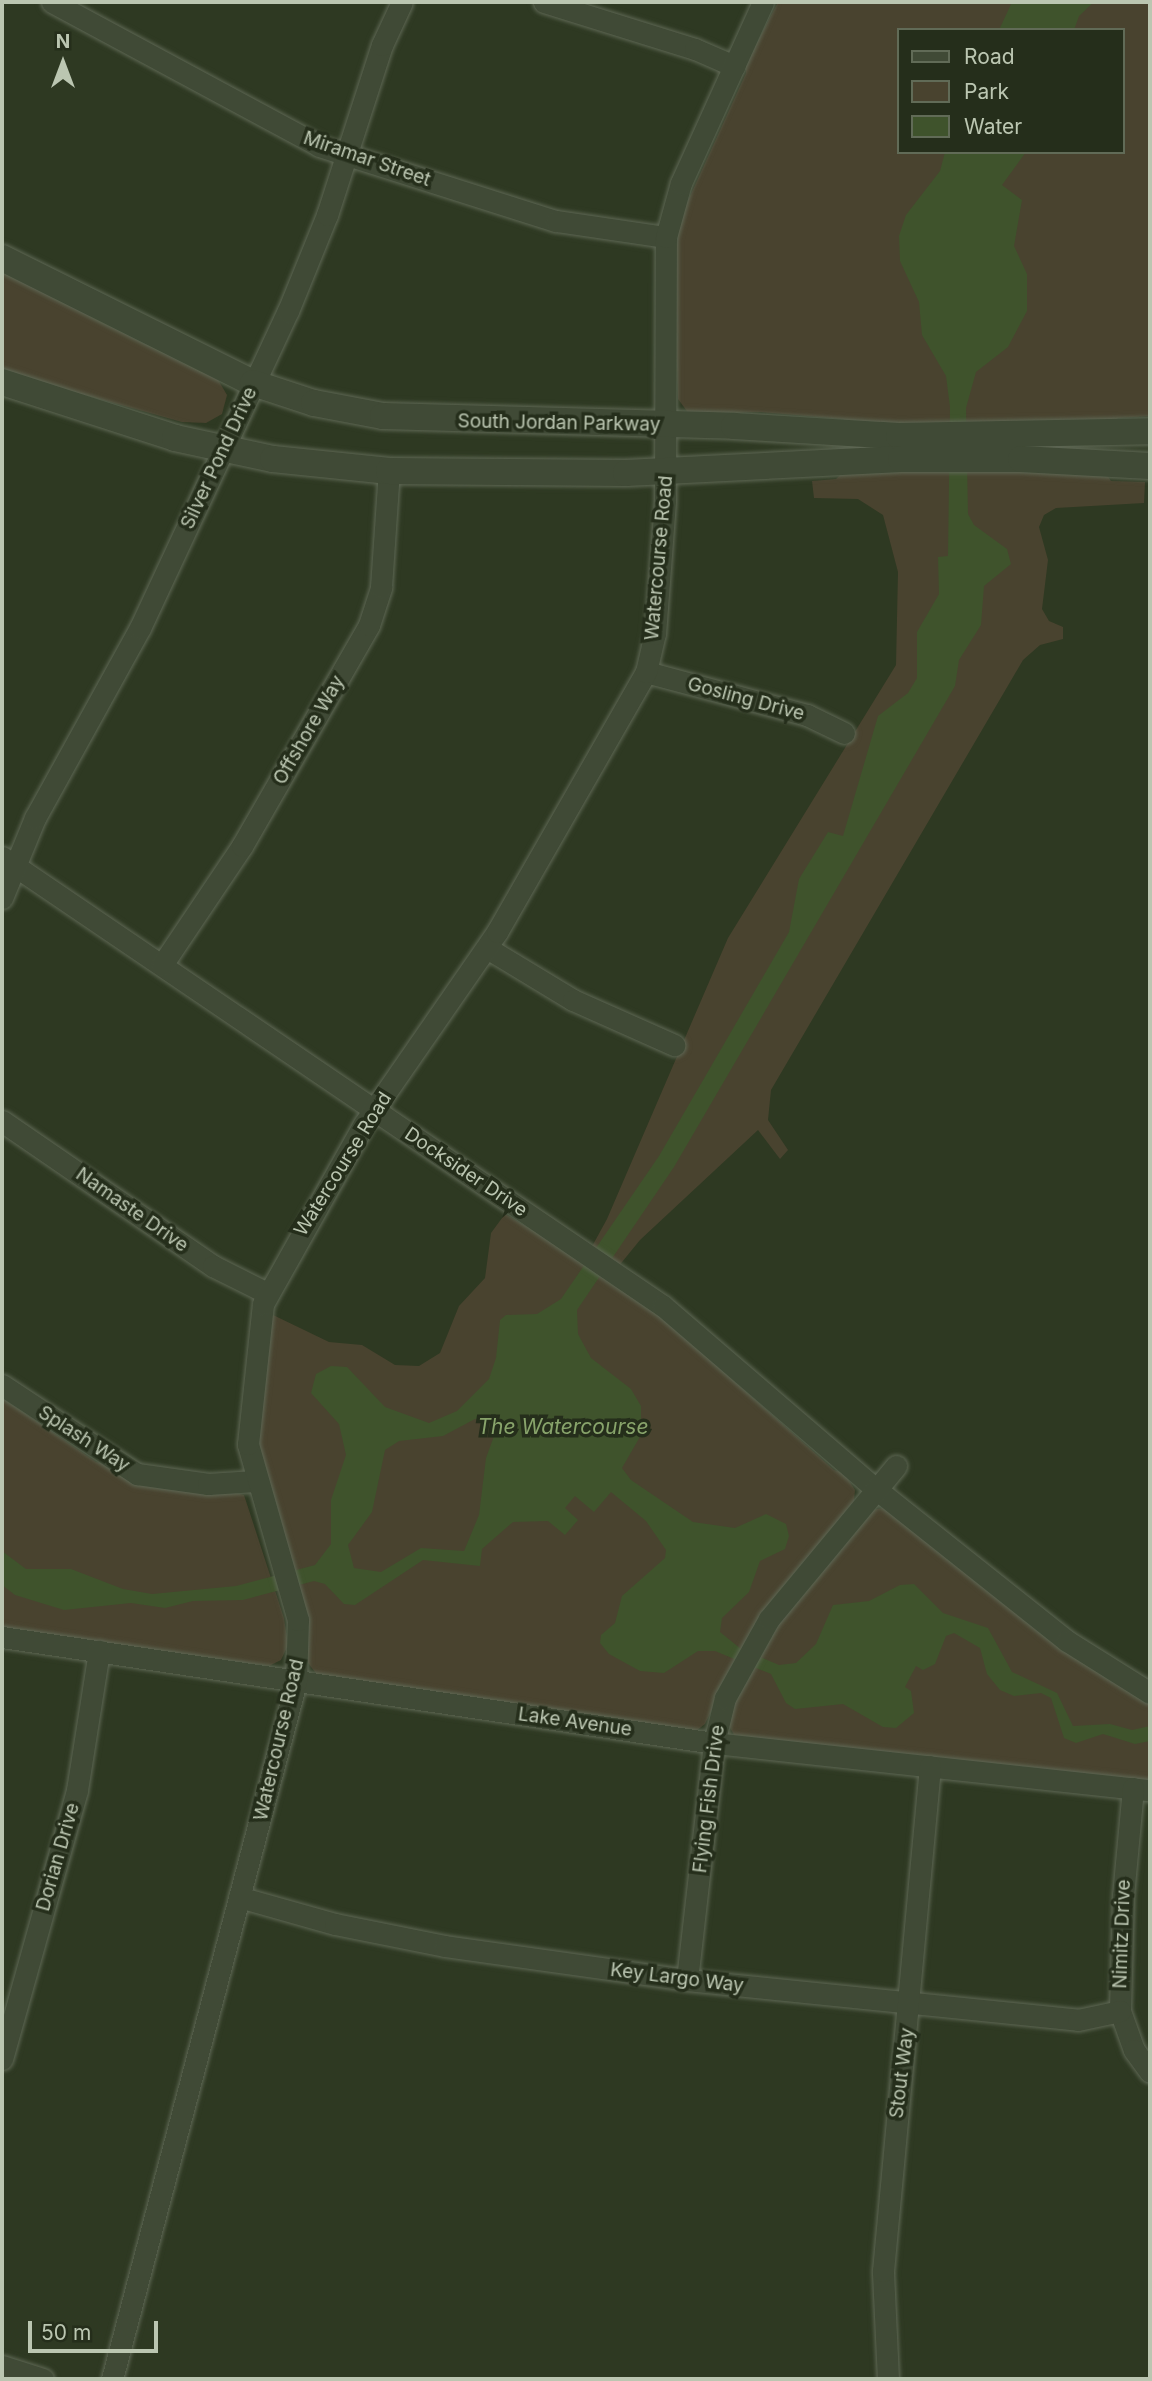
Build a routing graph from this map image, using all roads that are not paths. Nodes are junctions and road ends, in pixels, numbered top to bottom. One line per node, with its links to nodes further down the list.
1 (52, 2): 6 (street, Miramar Street)
2 (402, 2): 6 (street, Silver Pond Drive)
3 (544, 2): 5 (street)
4 (763, 2): 5 (street, Watercourse Road)
5 (734, 66): 7 (street, Watercourse Road)
6 (345, 154): 7 (street, Miramar Street); 10 (street, Silver Pond Drive)
7 (666, 237): 11 (street, Watercourse Road)
8 (2, 258): 10 (street, South Jordan Parkway)
9 (2, 382): 13 (street, South Jordan Parkway)
10 (253, 383): 11 (street, South Jordan Parkway); 13 (street, Silver Pond Drive)
11 (666, 425): 14 (street, South Jordan Parkway); 18 (street, Watercourse Road)
12 (1150, 431): 15 (street, South Jordan Parkway)
13 (223, 448): 17 (street, South Jordan Parkway); 21 (street, Silver Pond Drive)
14 (900, 448): 15 (street, South Jordan Parkway); 18 (street, South Jordan Parkway)
15 (1020, 448): 16 (street, South Jordan Parkway)
16 (1150, 466)
17 (389, 471): 18 (street, South Jordan Parkway); 24 (street, Offshore Way)
18 (667, 472): 19 (street, Watercourse Road)
19 (646, 672): 20 (street, Gosling Drive); 23 (street, Watercourse Road)
20 (844, 733)
21 (8, 861): 22 (street, Silver Pond Drive); 24 (street, Docksider Drive)
22 (2, 898)
23 (487, 948): 25 (street); 26 (street, Watercourse Road)
24 (162, 965): 26 (street, Docksider Drive)
25 (674, 1045)
26 (374, 1109): 28 (street, Watercourse Road); 32 (street, Docksider Drive)
27 (2, 1121): 28 (street, Namaste Drive)
28 (267, 1293): 31 (street, Watercourse Road)
29 (2, 1385): 31 (street, Splash Way)
30 (896, 1466): 32 (street, Flying Fish Drive)
31 (255, 1481): 35 (street, Watercourse Road)
32 (876, 1489): 36 (street); 37 (street, Flying Fish Drive)
33 (2, 1637): 34 (street, Lake Avenue)
34 (99, 1651): 35 (street, Lake Avenue); 44 (street, Dorian Drive)
35 (296, 1682): 37 (street, Lake Avenue); 40 (street, Watercourse Road)
36 (1150, 1693)
37 (714, 1743): 38 (street, Lake Avenue); 41 (street, Flying Fish Drive)
38 (930, 1766): 39 (street, Lake Avenue); 42 (street, Stout Way)
39 (1141, 1789): 43 (street, Nimitz Drive)
40 (239, 1897): 41 (street, Key Largo Way); 48 (street, Watercourse Road)
41 (687, 1980): 42 (street, Key Largo Way)
42 (911, 2004): 43 (street, Key Largo Way); 49 (street, Stout Way)
43 (1120, 2011): 45 (street, Nimitz Drive)
44 (2, 2059)
45 (1150, 2072)
46 (2, 2366): 47 (street)
47 (43, 2379)
48 (112, 2379)
49 (888, 2379)

